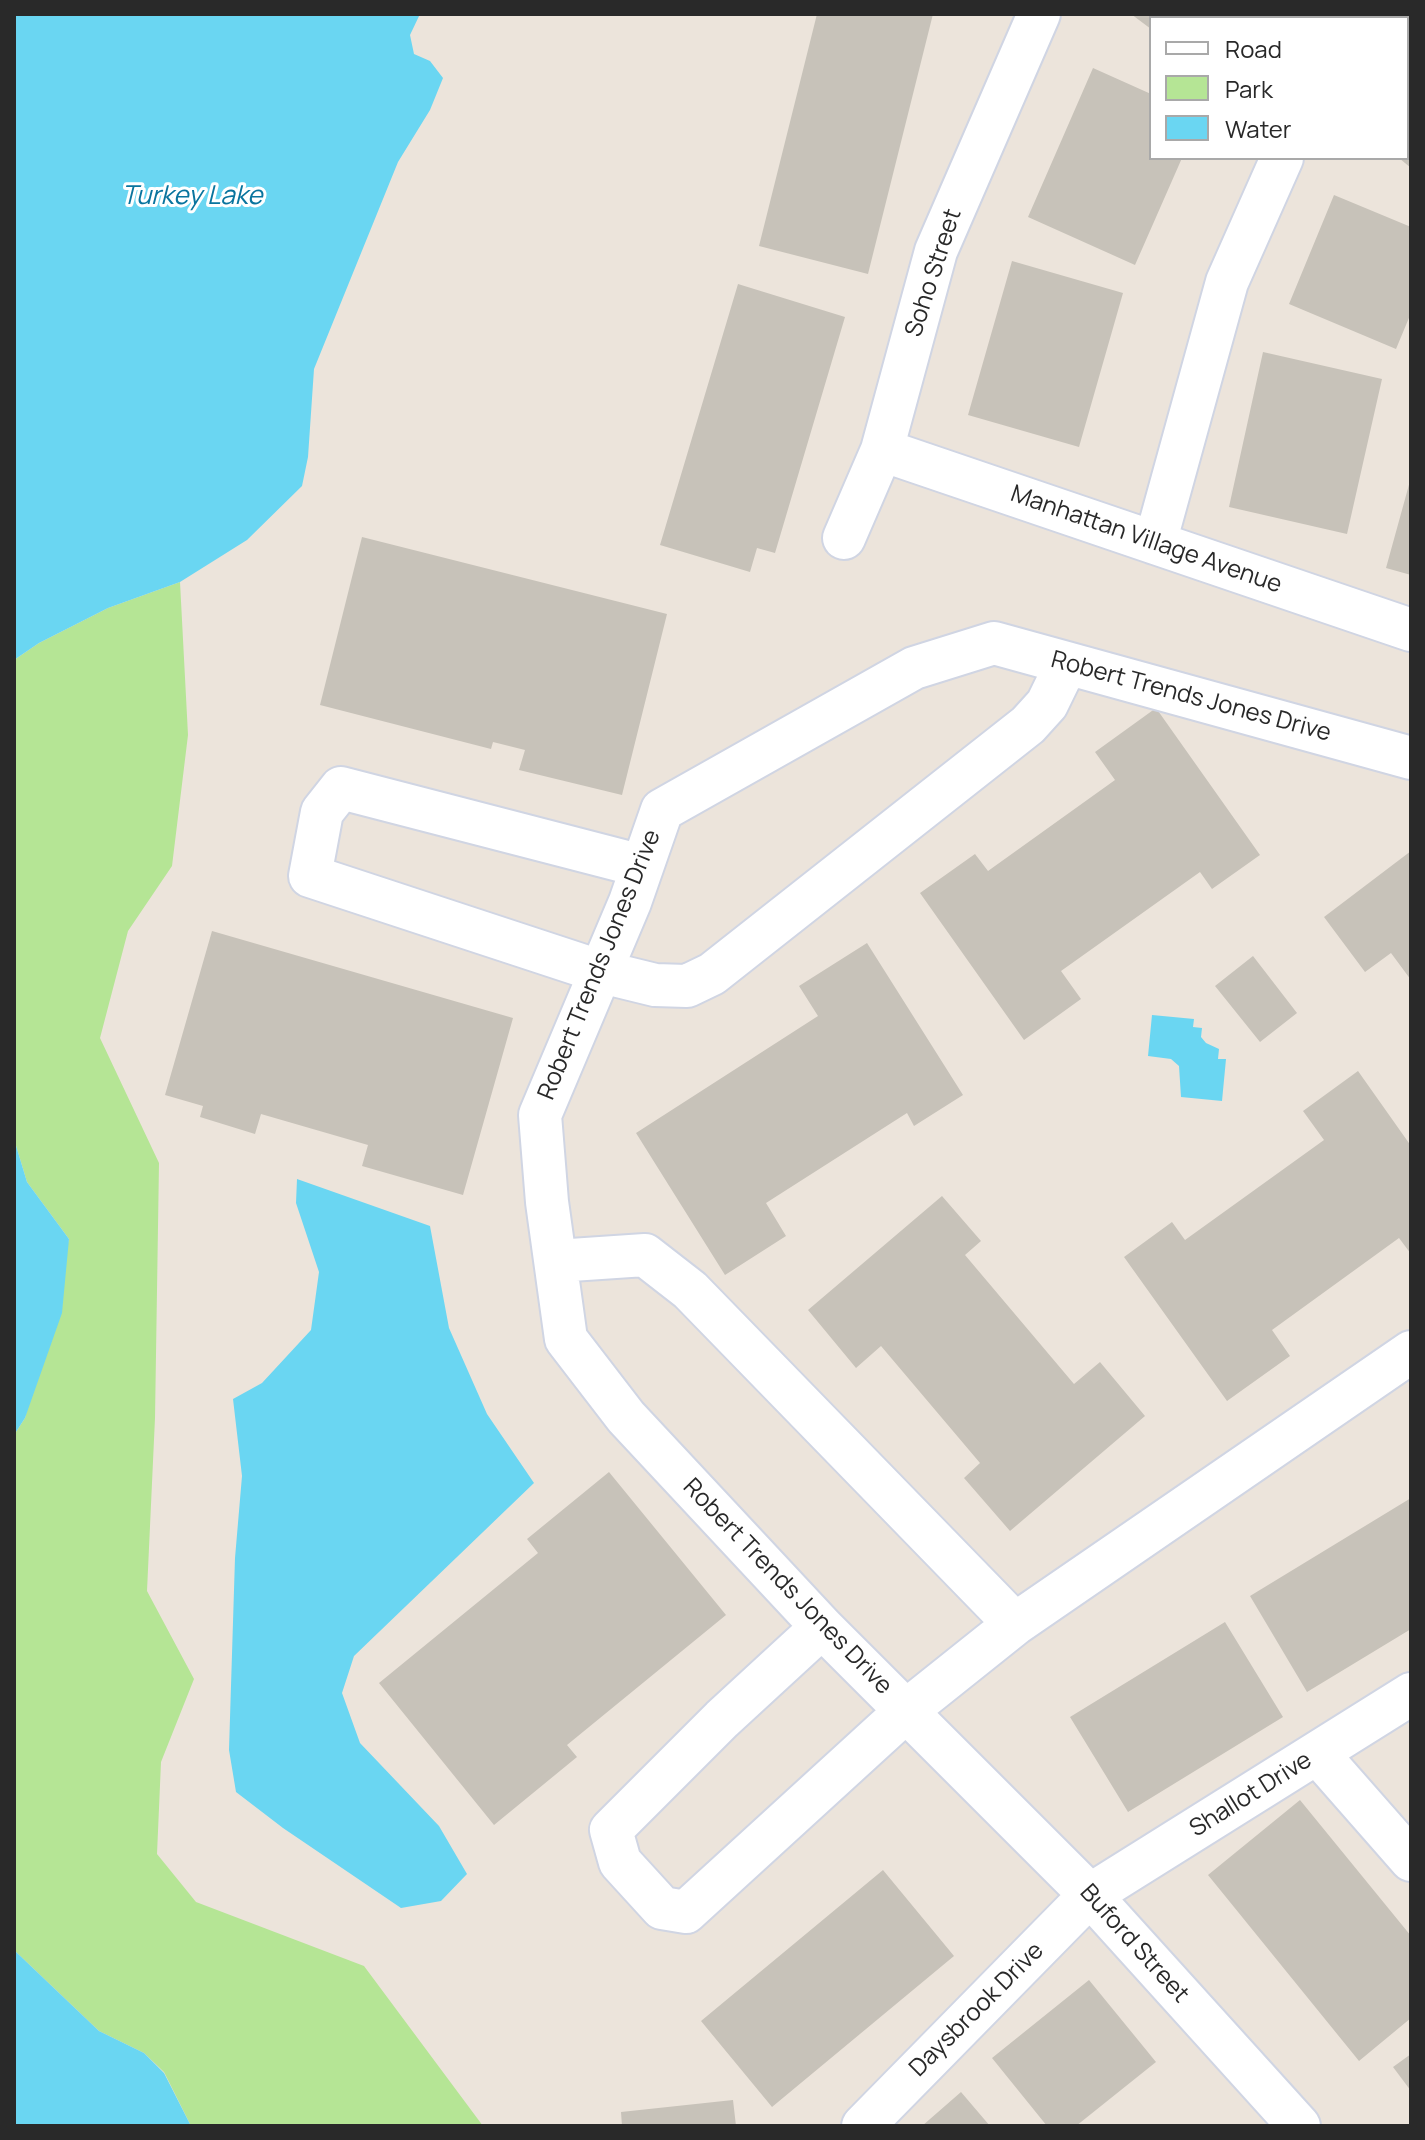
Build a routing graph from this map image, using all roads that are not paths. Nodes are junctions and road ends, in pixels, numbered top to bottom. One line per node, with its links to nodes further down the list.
1 (1039, 14): 3 (street, Soho Street)
2 (1281, 160): 5 (street)
3 (882, 450): 4 (street, Soho Street); 5 (street, Manhattan Village Avenue)
4 (844, 538)
5 (1155, 543): 6 (street, Manhattan Village Avenue)
6 (1411, 630)
7 (1067, 663): 8 (street, Robert Trends Jones Drive); 9 (street, Robert Trends Jones Drive); 10 (street)
8 (1411, 758)
9 (642, 866): 10 (street, Robert Trends Jones Drive); 10 (street)
10 (602, 972): 11 (street, Robert Trends Jones Drive)
11 (556, 1261): 13 (street); 14 (street, Robert Trends Jones Drive)
12 (1411, 1352): 13 (street)
13 (1015, 1624): 16 (street)
14 (822, 1627): 16 (street, Robert Trends Jones Drive); 16 (street)
15 (1411, 1694): 17 (street, Shallot Drive)
16 (906, 1711): 18 (street, Robert Trends Jones Drive)
17 (1318, 1754): 19 (street); 20 (street, Shallot Drive)
18 (964, 1767): 20 (street, Buford Street)
19 (1411, 1860)
20 (1090, 1895): 21 (street, Daysbrook Drive); 22 (street, Buford Street)
21 (863, 2126)
22 (1299, 2126)

